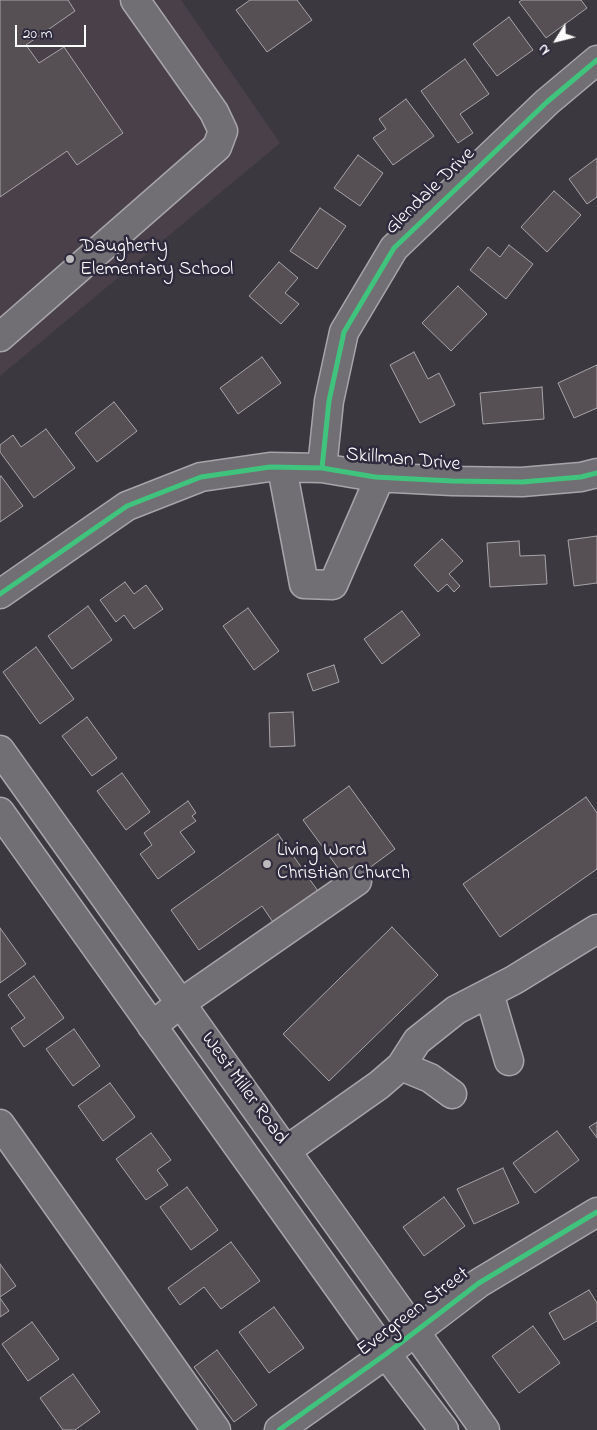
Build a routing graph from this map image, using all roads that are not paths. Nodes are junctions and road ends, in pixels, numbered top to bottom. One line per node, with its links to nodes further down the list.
1 (136, 0): 3 (street)
2 (597, 60): 5 (street, Glendale Drive)
3 (0, 337)
4 (282, 468): 5 (street, Skillman Drive); 7 (street); 8 (street, Skillman Drive)
5 (322, 468): 7 (street, Skillman Drive)
6 (597, 473): 7 (street, Skillman Drive)
7 (380, 477)
8 (0, 594)
9 (0, 750): 14 (street, West Miller Road)
10 (0, 812): 15 (street, West Miller Road)
11 (357, 881): 14 (street)
12 (597, 928): 13 (street)
13 (489, 993): 16 (street); 17 (street)
14 (181, 1004): 15 (street); 20 (street, West Miller Road)
15 (152, 1026): 23 (street, West Miller Road)
16 (509, 1061)
17 (401, 1066): 18 (street); 20 (street)
18 (452, 1094)
19 (0, 1124): 24 (street)
20 (287, 1150): 22 (street, West Miller Road)
21 (597, 1212): 22 (street, Evergreen Street)
22 (414, 1332): 23 (street, Evergreen Street); 27 (street, West Miller Road)
23 (386, 1354): 25 (street, Evergreen Street); 26 (street, West Miller Road)
24 (216, 1430)
25 (279, 1430)
26 (444, 1430)
27 (485, 1430)

